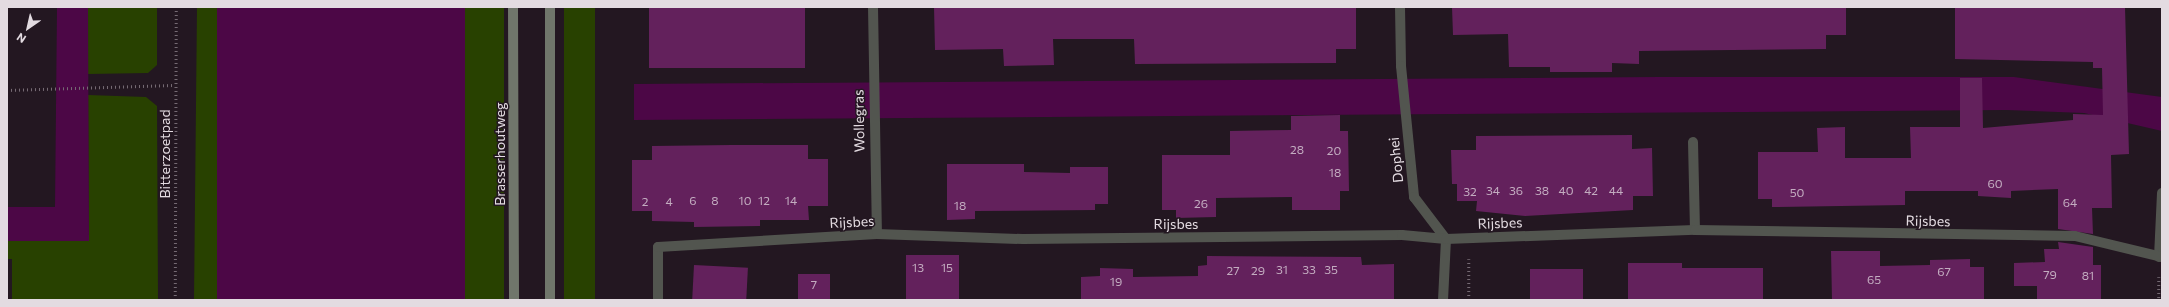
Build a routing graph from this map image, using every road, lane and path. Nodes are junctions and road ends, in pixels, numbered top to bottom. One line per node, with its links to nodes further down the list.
1 (176, 7): 6 (path, Bitterzoetpad)
2 (514, 7): 16 (main road, Brasserhoutweg)
3 (550, 7): 17 (main road)
4 (873, 7): 11 (street, Wollegras)
5 (1400, 7): 13 (street, Dophei)
6 (175, 84): 7 (path); 15 (path, Bitterzoetpad)
7 (7, 90)
8 (1693, 142): 10 (street)
9 (2162, 192): 14 (street, Rijsbes)
10 (1695, 230): 12 (street, Rijsbes); 14 (street, Rijsbes)
11 (877, 234): 13 (street, Rijsbes); 18 (street, Rijsbes)
12 (1468, 238): 13 (street, Rijsbes); 20 (path)
13 (1446, 239): 19 (street)
14 (2161, 257)
15 (175, 300)
16 (514, 300)
17 (550, 300)
18 (658, 300)
19 (1443, 300)
20 (1470, 300)

